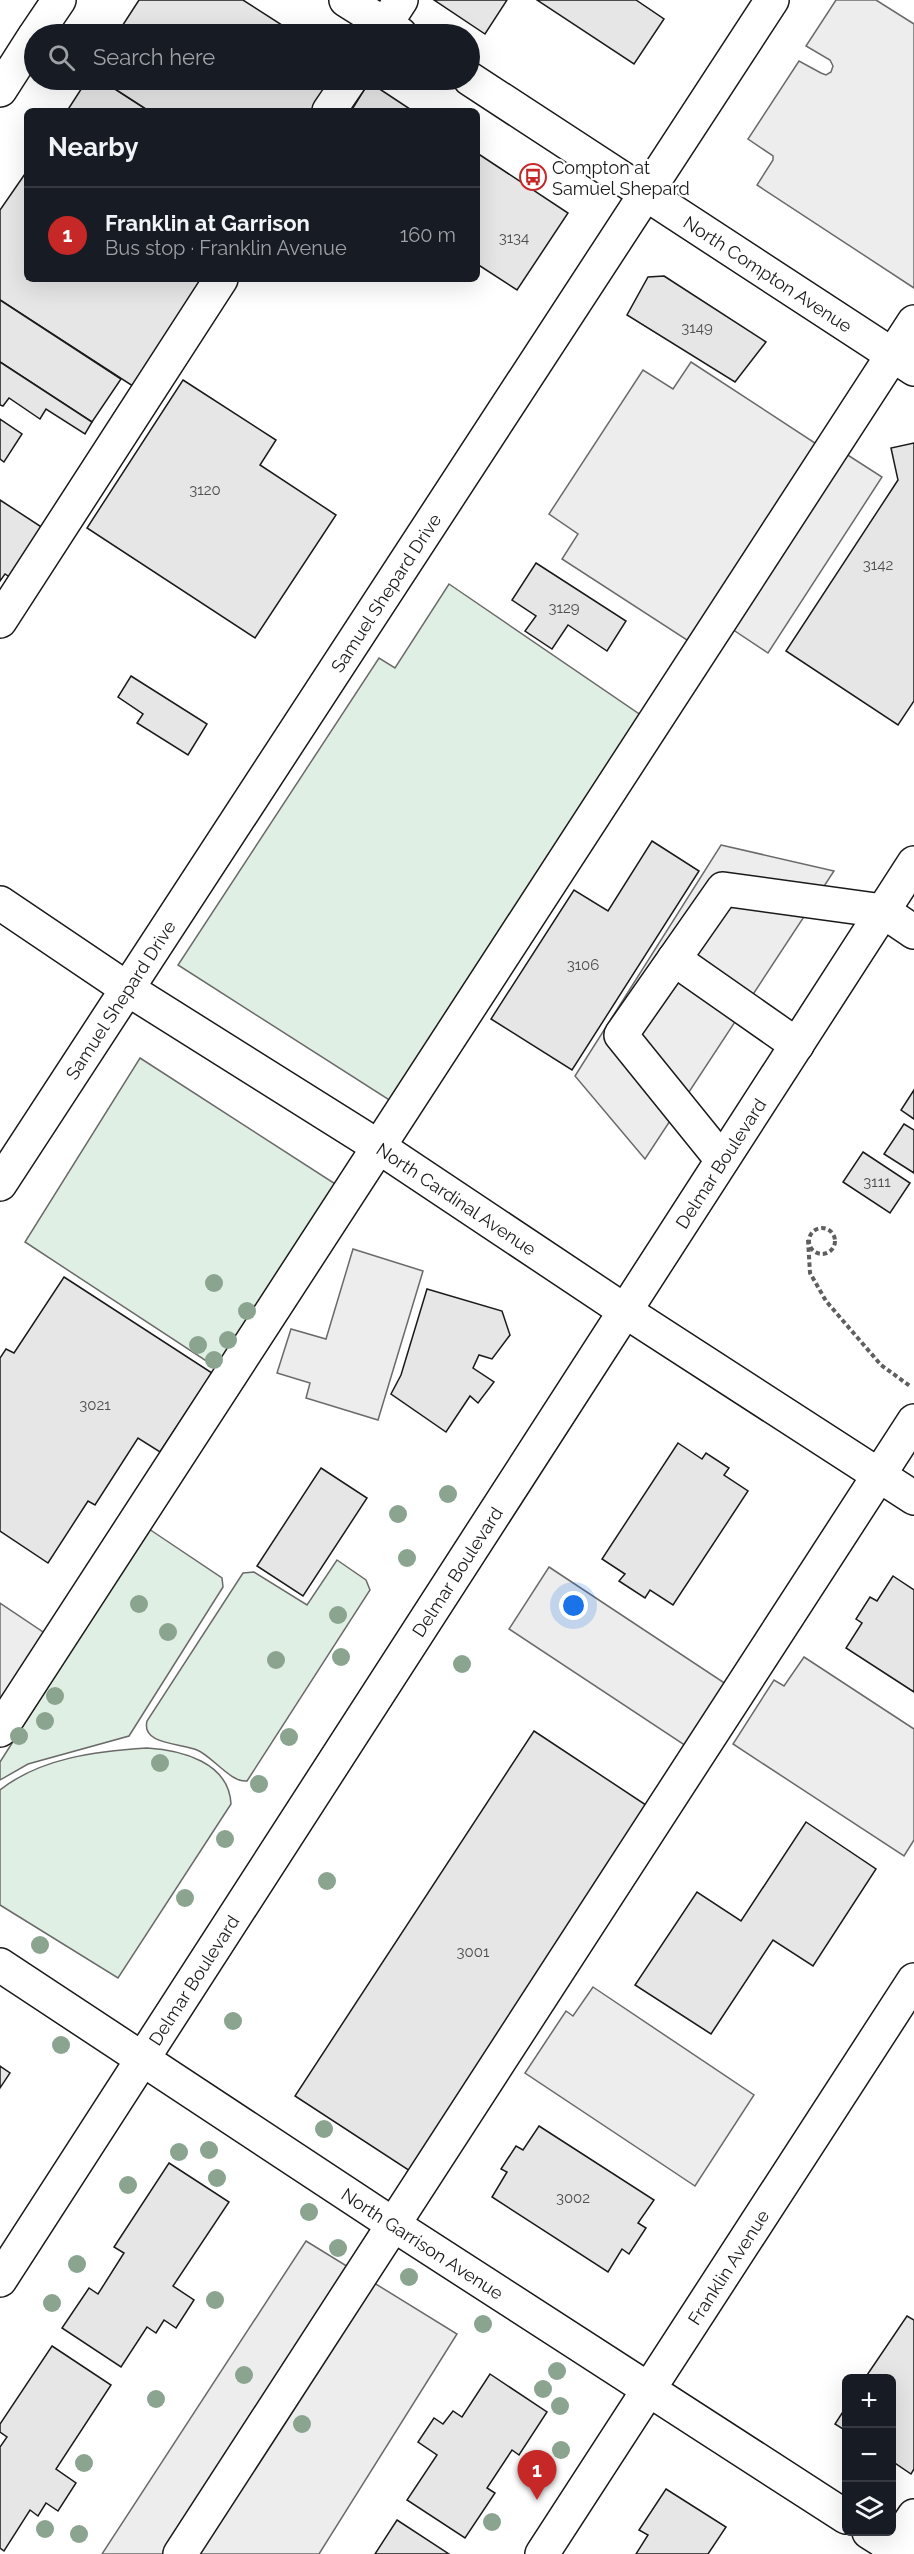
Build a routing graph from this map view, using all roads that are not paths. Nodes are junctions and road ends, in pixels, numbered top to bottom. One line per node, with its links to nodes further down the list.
1 (59, 0): 5 (street)
2 (346, 0): 4 (street)
3 (772, 0): 11 (street, Samuel Shepard Drive)
4 (391, 23)
5 (43, 24)
6 (24, 53): 8 (street)
7 (480, 85): 11 (street, North Compton Avenue)
8 (0, 90)
9 (343, 90): 10 (street)
10 (331, 108)
11 (648, 194): 14 (street, North Compton Avenue); 21 (street, Samuel Shepard Drive)
12 (219, 282): 15 (street)
13 (914, 322): 14 (street)
14 (903, 362): 23 (street)
15 (0, 621)
16 (914, 862): 18 (street, Delmar Boulevard)
17 (0, 903): 21 (street, North Cardinal Avenue)
18 (883, 911): 19 (street); 20 (street); 22 (street, Delmar Boulevard)
19 (914, 932)
20 (674, 959): 22 (street); 24 (street)
21 (126, 988): 23 (street, North Cardinal Avenue); 25 (street, Samuel Shepard Drive)
22 (796, 1045): 24 (street, Delmar Boulevard)
23 (379, 1147): 26 (street, North Cardinal Avenue); 30 (street)
24 (722, 1160): 26 (street, Delmar Boulevard)
25 (0, 1184)
26 (625, 1311): 28 (street, North Cardinal Avenue); 33 (street, Delmar Boulevard)
27 (914, 1421): 28 (street)
28 (878, 1475): 29 (street, North Cardinal Avenue); 34 (street)
29 (914, 1498)
30 (0, 1730)
31 (0, 1965): 33 (street, North Garrison Avenue)
32 (914, 1980): 36 (street, Franklin Avenue)
33 (143, 2058): 34 (street, North Garrison Avenue); 35 (street, Delmar Boulevard)
34 (393, 2226): 36 (street, North Garrison Avenue); 40 (street)
35 (0, 2280)
36 (650, 2390): 37 (street, North Garrison Avenue); 41 (street, Franklin Avenue)
37 (842, 2514)
38 (914, 2516): 39 (street)
39 (889, 2547)
40 (180, 2554)
41 (542, 2554)

